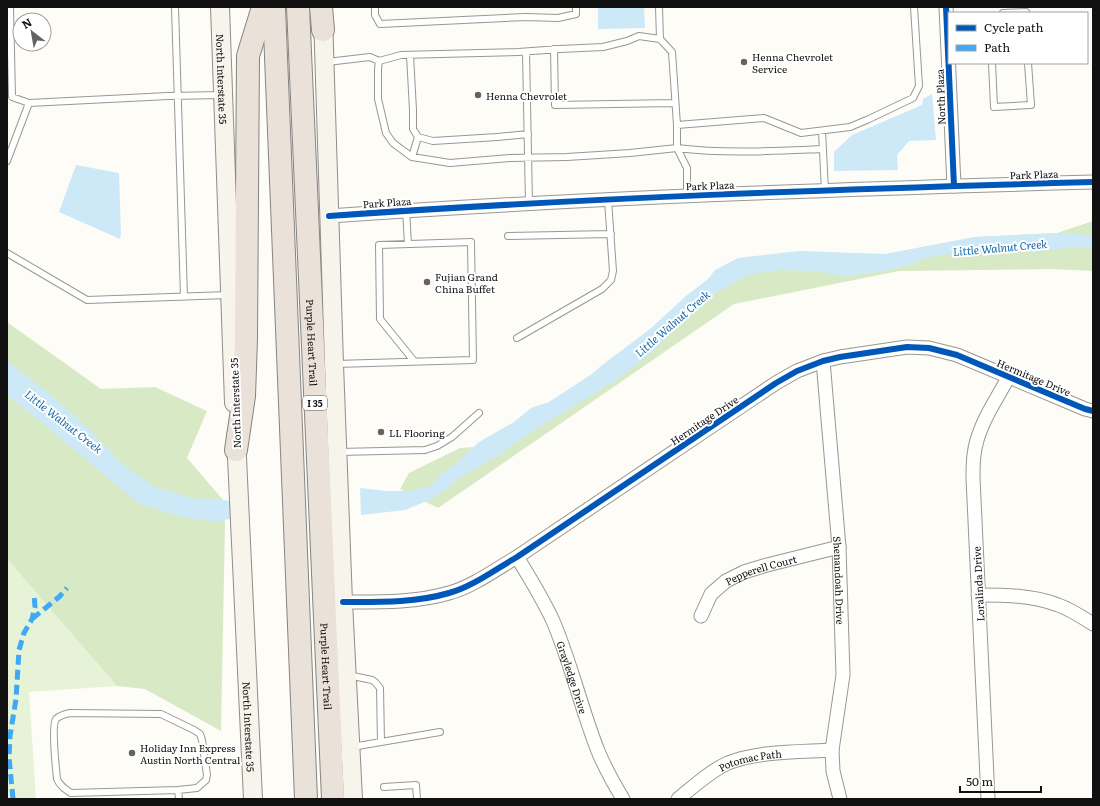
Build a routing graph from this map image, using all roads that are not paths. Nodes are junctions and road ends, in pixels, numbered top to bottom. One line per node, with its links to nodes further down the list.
1 (10, 7): 25 (lane)
2 (175, 7): 26 (lane)
3 (220, 7): 24 (main road, North Interstate 35)
4 (263, 7): 59 (highway)
5 (274, 7): 76 (highway, I 35)
6 (298, 7): 77 (highway, Purple Heart Trail / I 35)
7 (322, 7): 13 (highway)
8 (375, 7): 9 (lane)
9 (576, 7)
10 (659, 7): 15 (lane)
11 (914, 7): 30 (lane)
12 (947, 13): 14 (street, North Plaza)
13 (324, 30): 20 (main road)
14 (948, 38)
15 (660, 39): 16 (lane); 28 (lane)
16 (554, 49): 17 (lane); 28 (lane)
17 (526, 52): 18 (lane); 31 (lane)
18 (410, 55): 19 (lane); 32 (lane)
19 (379, 61): 20 (lane); 35 (lane)
20 (324, 62): 45 (main road)
21 (949, 64): 39 (street, North Plaza)
22 (992, 64): 23 (lane)
23 (1028, 64)
24 (223, 95): 26 (lane); 50 (main road, North Interstate 35)
25 (10, 96): 27 (lane)
26 (178, 96): 27 (lane); 51 (lane)
27 (30, 103): 37 (lane)
28 (675, 103): 29 (lane)
29 (677, 125): 30 (lane); 33 (lane)
30 (822, 131): 34 (lane)
31 (528, 134): 32 (lane); 36 (lane)
32 (418, 137): 35 (lane)
33 (677, 148): 34 (lane); 36 (lane); 41 (lane)
34 (823, 149): 40 (lane)
35 (412, 156): 36 (lane)
36 (528, 158): 43 (lane)
37 (7, 161)
38 (1093, 182): 39 (street, Park Plaza)
39 (954, 186): 40 (street, Park Plaza)
40 (825, 191): 41 (street, Park Plaza)
41 (687, 196): 42 (street, Park Plaza)
42 (608, 200): 43 (street, Park Plaza); 46 (lane)
43 (529, 204): 44 (street, Park Plaza)
44 (406, 210): 45 (street, Park Plaza); 48 (lane)
45 (329, 216): 55 (main road)
46 (611, 234): 47 (lane); 52 (lane)
47 (508, 236)
48 (408, 244): 53 (lane); 53 (lane)
49 (7, 253): 51 (lane)
50 (230, 295): 51 (lane); 59 (main road, North Interstate 35)
51 (184, 297)
52 (517, 338)
53 (414, 361): 55 (lane)
54 (823, 361): 56 (street, Hermitage Drive); 61 (street, Shenandoah Drive); 62 (street, Hermitage Drive)
55 (334, 364): 60 (main road)
56 (1008, 378): 57 (street, Hermitage Drive); 63 (street, Loralinda Drive)
57 (1093, 411)
58 (479, 413): 60 (lane)
59 (236, 450): 75 (main road, North Interstate 35)
60 (337, 452): 64 (main road)
61 (839, 547): 65 (street, Pepperell Court); 71 (street, Shenandoah Drive)
62 (517, 557): 64 (street, Hermitage Drive); 80 (street, Grayledge Drive)
63 (978, 595): 66 (street); 83 (street, Loralinda Drive)
64 (343, 602): 67 (main road)
65 (701, 616)
66 (1093, 624)
67 (346, 675): 69 (lane); 70 (main road)
68 (440, 732): 69 (lane)
69 (381, 742): 70 (lane)
70 (350, 747): 78 (main road)
71 (832, 750): 81 (street, Potomac Path); 82 (street, Shenandoah Drive)
72 (384, 787): 79 (lane)
73 (178, 790): 73 (lane); 74 (lane)
74 (179, 799)
75 (253, 799)
76 (306, 799)
77 (333, 799)
78 (353, 799)
79 (417, 799)
80 (624, 799)
81 (678, 799)
82 (840, 799)
83 (988, 799)

